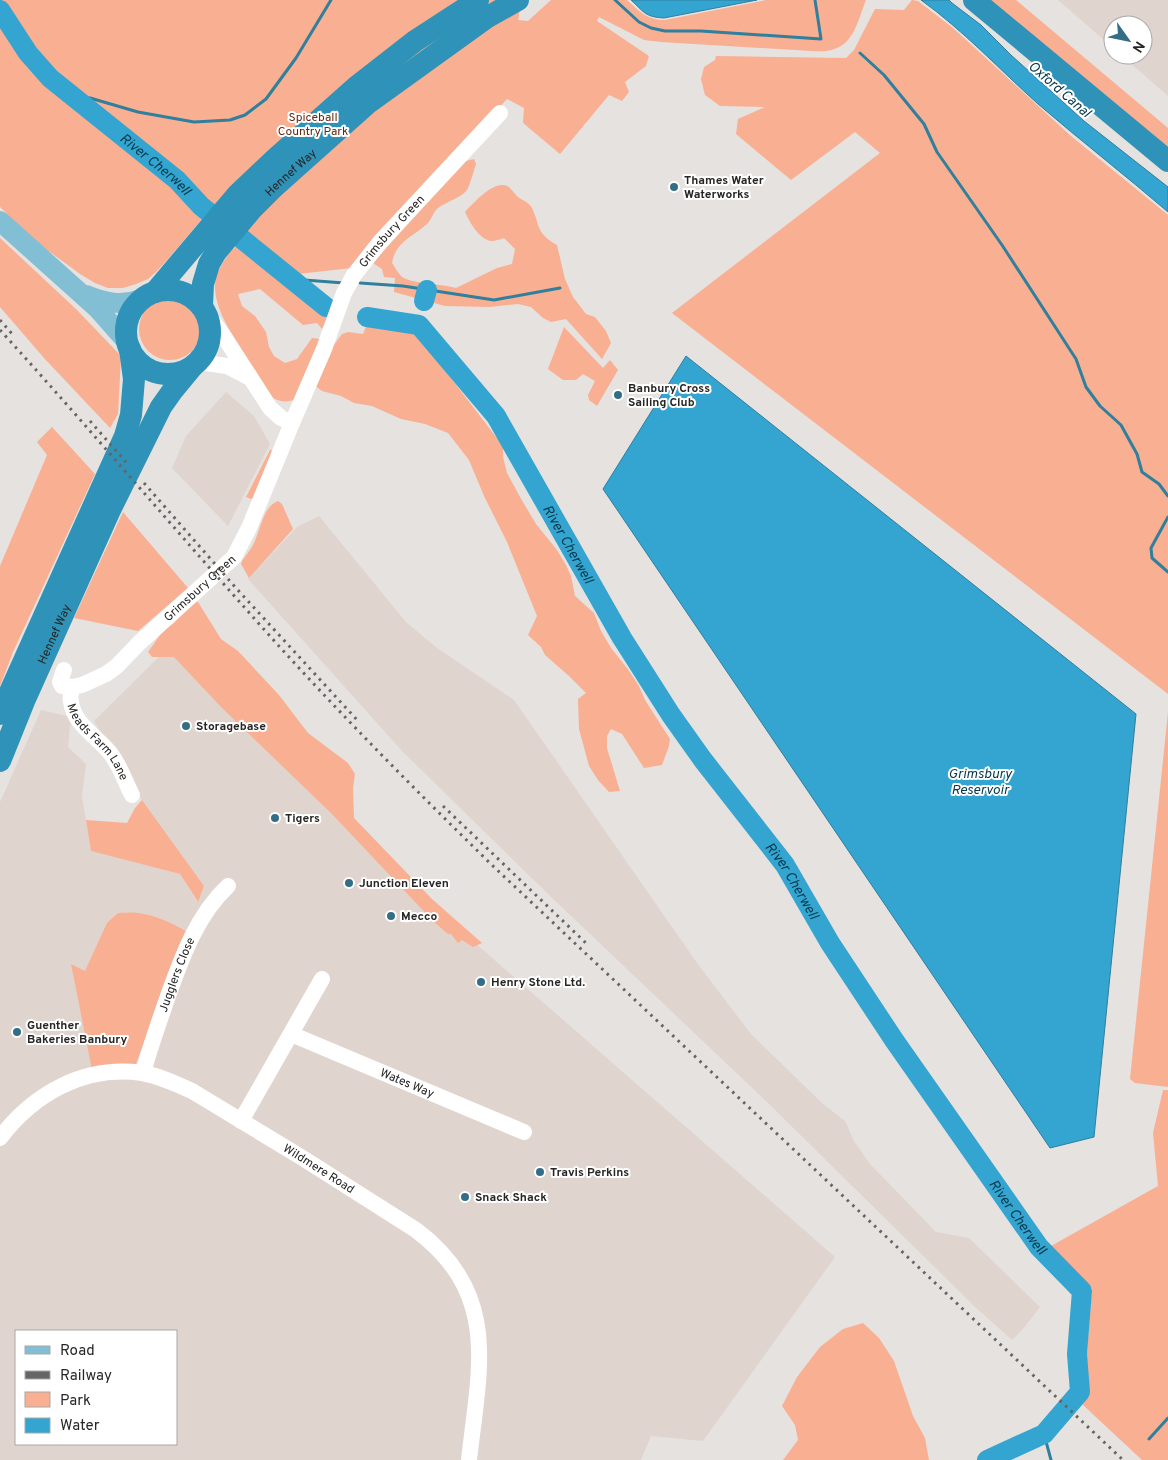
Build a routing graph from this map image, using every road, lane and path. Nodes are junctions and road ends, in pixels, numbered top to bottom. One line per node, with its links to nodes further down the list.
1 (478, 0): 6 (highway, Hennef Way)
2 (518, 0): 6 (highway, Hennef Way)
3 (974, 0): 5 (highway)
4 (500, 113): 14 (street, Grimsbury Green)
5 (1168, 161)
6 (244, 202): 9 (highway, Hennef Way); 10 (highway, Hennef Way)
7 (0, 221): 8 (main road)
8 (79, 293): 9 (main road); 11 (main road)
9 (148, 295): 10 (highway); 11 (highway)
10 (205, 310): 12 (highway); 13 (street)
11 (128, 345): 12 (highway); 15 (highway)
12 (195, 364): 13 (street); 15 (highway)
13 (250, 378): 14 (street)
14 (292, 423): 18 (street, Grimsbury Green)
15 (133, 441): 16 (highway)
16 (103, 505): 19 (highway, Hennef Way); 20 (highway, Hennef Way)
17 (64, 670): 18 (street)
18 (72, 687): 21 (street, Meads Farm Lane)
19 (0, 714)
20 (0, 761)
21 (132, 795)
22 (228, 886): 25 (street, Jugglers Close)
23 (322, 979): 24 (street)
24 (290, 1034): 26 (street); 27 (street, Wates Way)
25 (143, 1073): 26 (street, Wildmere Road); 28 (street, Wildmere Road)
26 (241, 1121): 29 (street, Wildmere Road)
27 (524, 1132)
28 (0, 1138)
29 (469, 1460)

